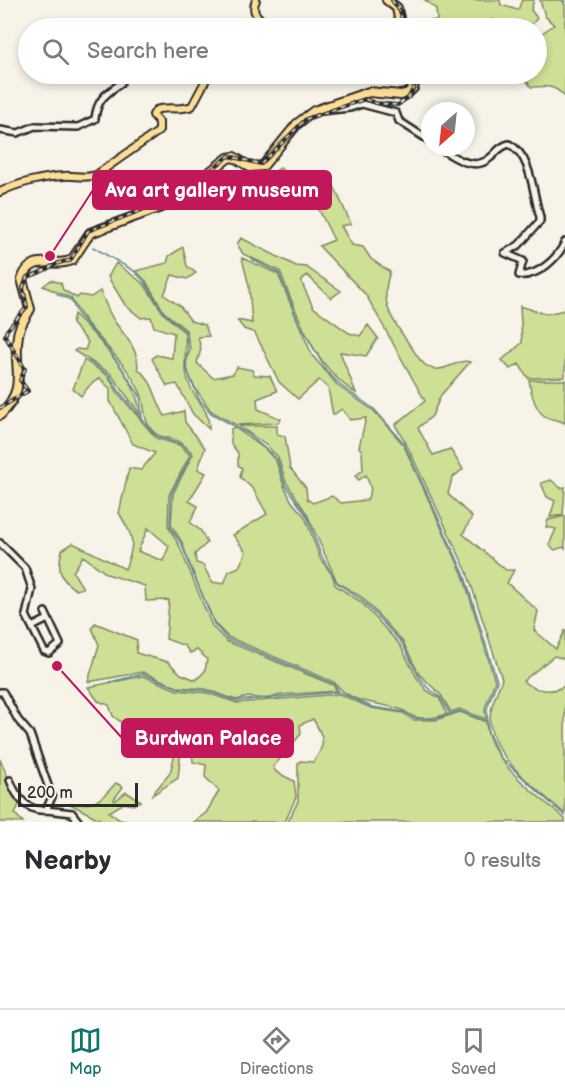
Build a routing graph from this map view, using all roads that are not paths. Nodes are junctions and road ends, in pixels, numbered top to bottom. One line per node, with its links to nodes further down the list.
1 (256, 0): 3 (main road)
2 (387, 0): 4 (highway)
3 (258, 18)
4 (399, 18)
5 (120, 84): 9 (street)
6 (204, 84): 12 (main road)
7 (414, 84): 8 (highway)
8 (314, 111): 10 (street); 14 (highway)
9 (0, 130)
10 (421, 135)
11 (451, 156): 13 (street)
12 (0, 192)
13 (565, 242)
14 (0, 414)
15 (0, 543): 18 (street)
16 (45, 612): 17 (street)
17 (48, 619): 18 (street); 18 (street)
18 (32, 627)
19 (0, 692): 21 (street)
20 (10, 780): 21 (street)
21 (46, 810): 22 (street)
22 (79, 822)

